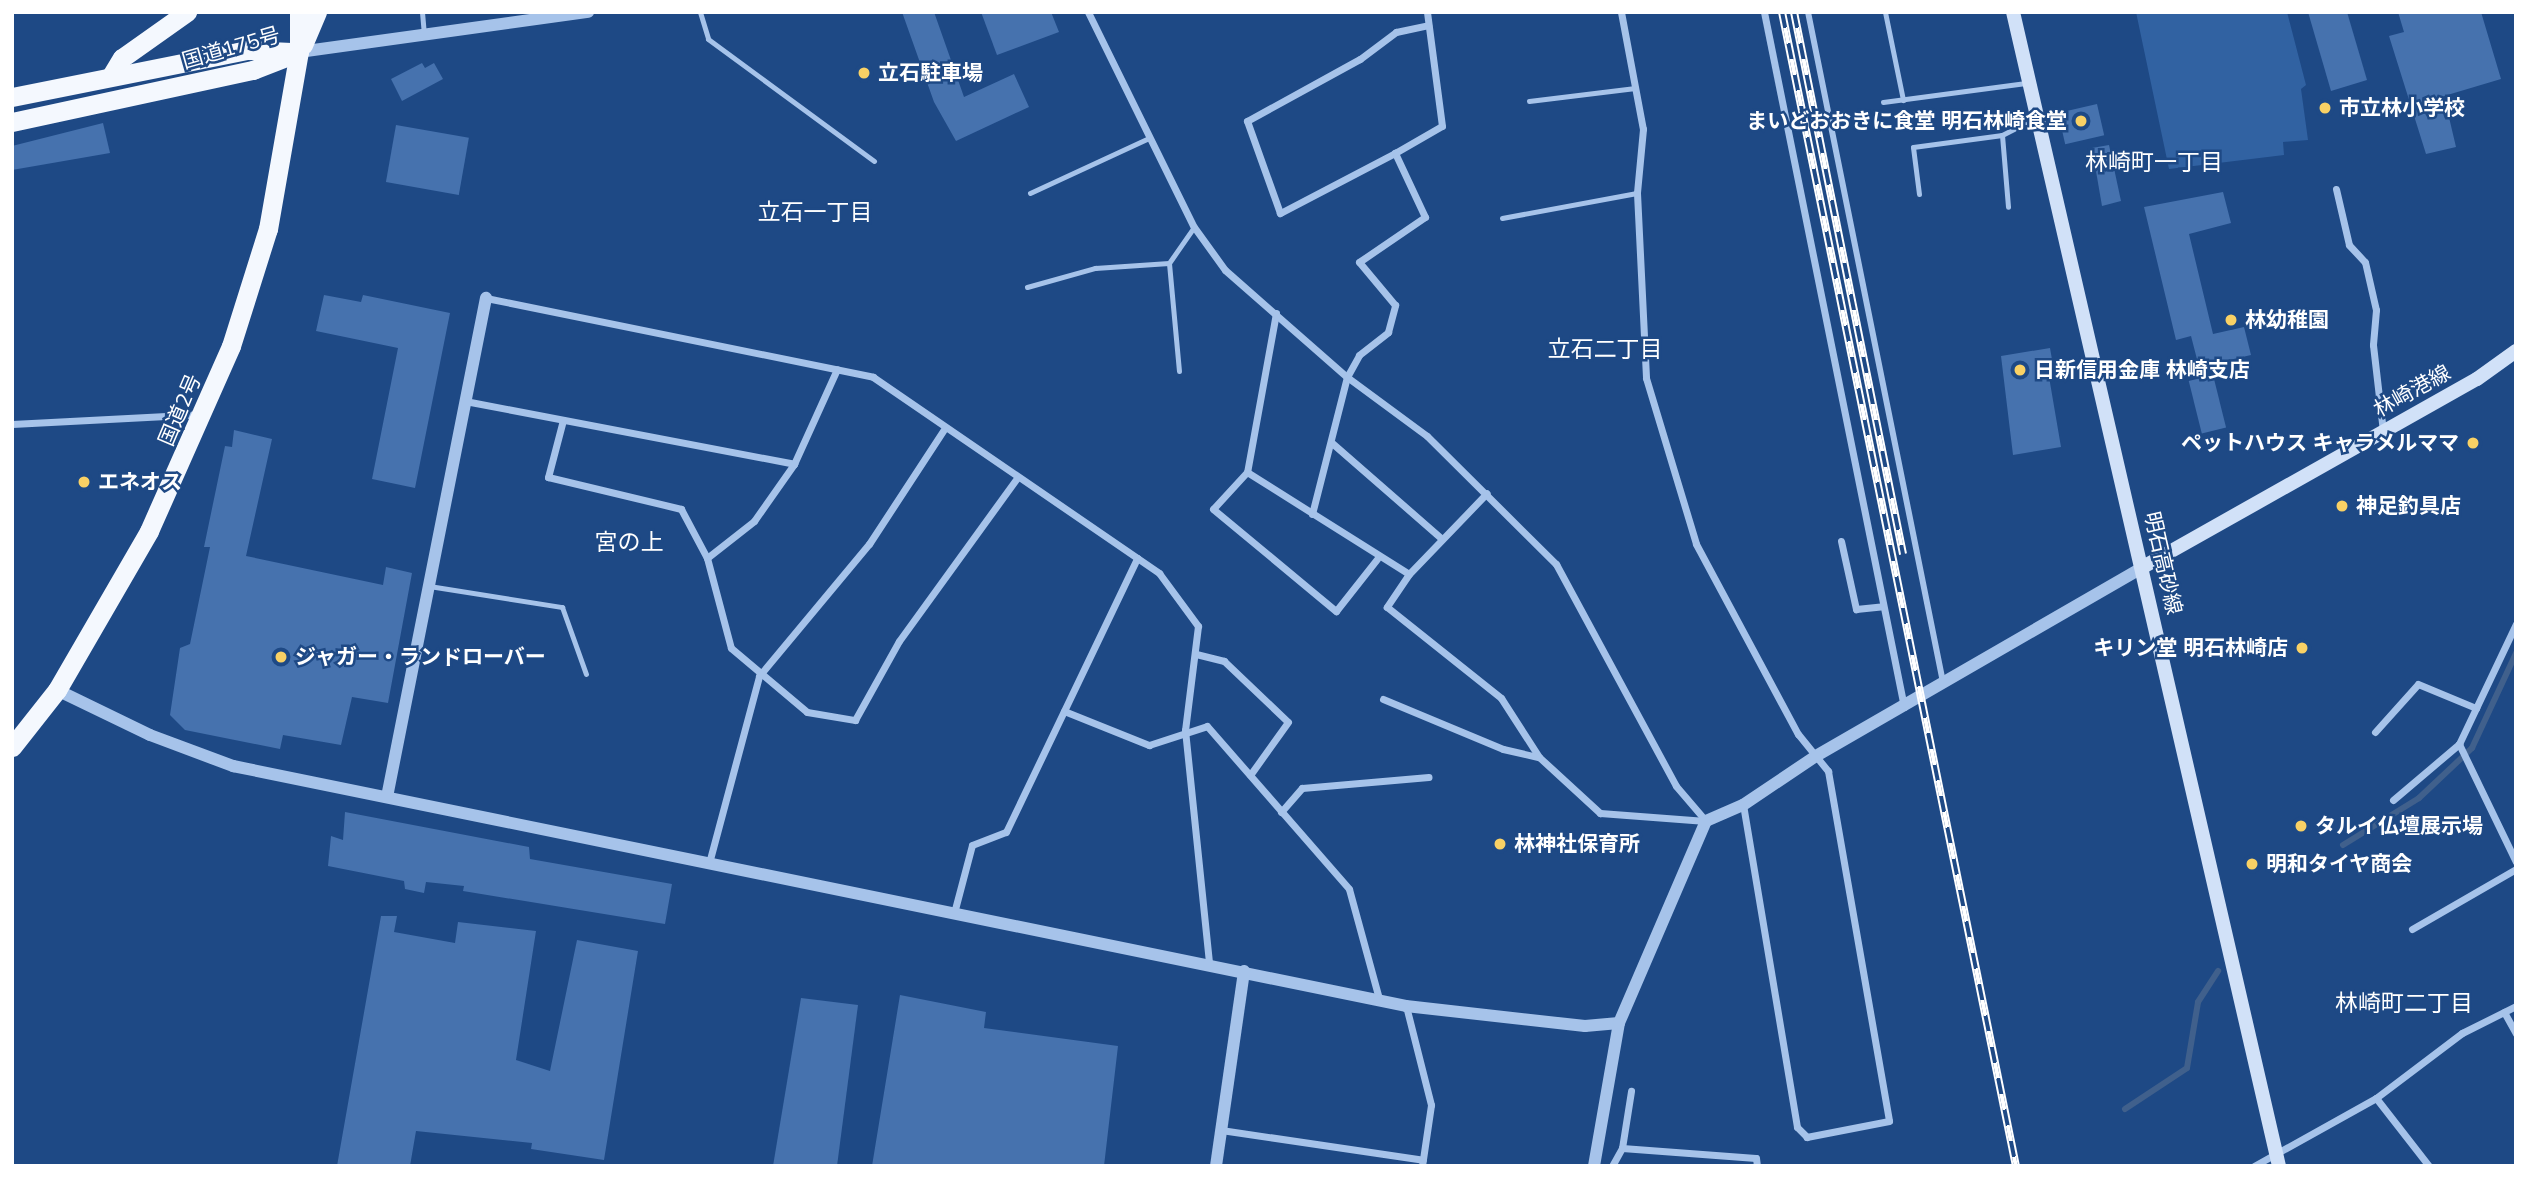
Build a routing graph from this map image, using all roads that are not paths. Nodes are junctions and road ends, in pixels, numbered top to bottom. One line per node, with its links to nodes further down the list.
1 (187, 12): 17 (highway)
2 (299, 12): 16 (highway, 国道2号)
3 (317, 12): 16 (highway, 国道2号)
4 (422, 12): 15 (lane)
5 (589, 12): 15 (street)
6 (700, 12): 29 (lane)
7 (1088, 12): 27 (street)
8 (1427, 12): 14 (street)
9 (1621, 12): 19 (street)
10 (1764, 12): 65 (street)
11 (1808, 12): 70 (street)
12 (1885, 12): 21 (lane)
13 (2013, 12): 18 (main road, 明石高砂線)
14 (1428, 25): 28 (street); 28 (street)
15 (424, 35): 16 (street)
16 (299, 52): 17 (highway, 国道175号); 25 (highway, 国道175号); 46 (highway, 国道2号)
17 (111, 76): 20 (highway, 国道175号)
18 (2029, 82): 21 (lane); 24 (main road, 明石高砂線)
19 (1635, 88): 22 (lane); 32 (street)
20 (12, 97)
21 (1903, 100): 23 (lane)
22 (1529, 101)
23 (1883, 102)
24 (2038, 117): 26 (lane); 62 (main road, 明石高砂線)
25 (12, 122)
26 (2002, 135): 33 (lane); 34 (lane)
27 (1149, 138): 31 (lane); 36 (street)
28 (1395, 153): 44 (street)
29 (874, 161)
30 (2336, 189): 50 (street)
31 (1030, 192)
32 (1637, 193): 35 (lane); 80 (street)
33 (1919, 194)
34 (2008, 207)
35 (1502, 218)
36 (1194, 227): 37 (lane); 40 (street)
37 (1169, 262): 38 (lane); 43 (lane)
38 (1027, 287)
39 (486, 298): 42 (street); 45 (street)
40 (1276, 313): 44 (street); 53 (street)
41 (2516, 351): 50 (main road, 林崎港線)
42 (837, 369): 49 (street); 52 (street)
43 (1180, 371)
44 (1347, 377): 51 (street); 55 (street)
45 (466, 401): 47 (street); 64 (street)
46 (204, 414): 48 (street); 71 (highway, 国道2号)
47 (563, 420): 52 (street); 59 (street)
48 (12, 424)
49 (945, 428): 54 (street); 69 (street)
50 (2383, 432): 62 (main road, 林崎港線)
51 (1332, 443): 56 (street); 57 (street)
52 (794, 464): 59 (street)
53 (1247, 472): 56 (street); 61 (street)
54 (1017, 478): 60 (street); 69 (street)
55 (1487, 493): 57 (street); 88 (street)
56 (1312, 514): 61 (street)
57 (1441, 538): 63 (street)
58 (1841, 541): 65 (street)
59 (707, 558): 69 (street)
60 (1138, 558): 67 (street); 75 (street)
61 (1377, 559): 63 (street)
62 (2143, 567): 70 (street); 106 (main road, 明石高砂線)
63 (1409, 574): 81 (street)
64 (429, 586): 68 (lane); 84 (street)
65 (1883, 606): 73 (street)
66 (2516, 624): 74 (street)
67 (1196, 654): 76 (street); 82 (street)
68 (586, 674)
69 (759, 676): 90 (street)
70 (1943, 684): 73 (street)
71 (57, 690): 79 (highway, 国道2号); 84 (street)
72 (1382, 699): 81 (street)
73 (1903, 707): 80 (street)
74 (2476, 708): 77 (street); 78 (street)
75 (1064, 711): 76 (street); 92 (street)
76 (1185, 730): 82 (street); 94 (street)
77 (2375, 732)
78 (2459, 744): 85 (street); 89 (street)
79 (12, 747)
80 (1816, 756): 86 (street); 86 (street)
81 (1539, 757): 88 (street)
82 (1250, 775): 87 (street)
83 (1429, 777): 87 (street)
84 (387, 797): 90 (street)
85 (2393, 800)
86 (1742, 805): 88 (street)
87 (1282, 812): 96 (street)
88 (1706, 821): 100 (street)
89 (2516, 862)
90 (709, 863): 92 (street)
91 (2516, 869): 93 (street)
92 (954, 913): 94 (street)
93 (2412, 929)
94 (1209, 962): 95 (street)
95 (1244, 971): 96 (street); 104 (street)
96 (1379, 999): 97 (street)
97 (1406, 1006): 100 (street); 107 (street)
98 (2516, 1006): 99 (street)
99 (2504, 1012): 101 (street); 103 (street)
100 (1619, 1023): 109 (street)
101 (2516, 1034)
102 (1631, 1091): 105 (street)
103 (2376, 1098): 106 (street); 113 (street)
104 (1221, 1129): 107 (street); 108 (street)
105 (1622, 1148): 110 (street); 111 (street)
106 (2278, 1159): 112 (street)
107 (1422, 1163)
108 (1216, 1166)
109 (1594, 1166)
110 (1612, 1166)
111 (1757, 1166)
112 (2254, 1166)
113 (2429, 1166)

